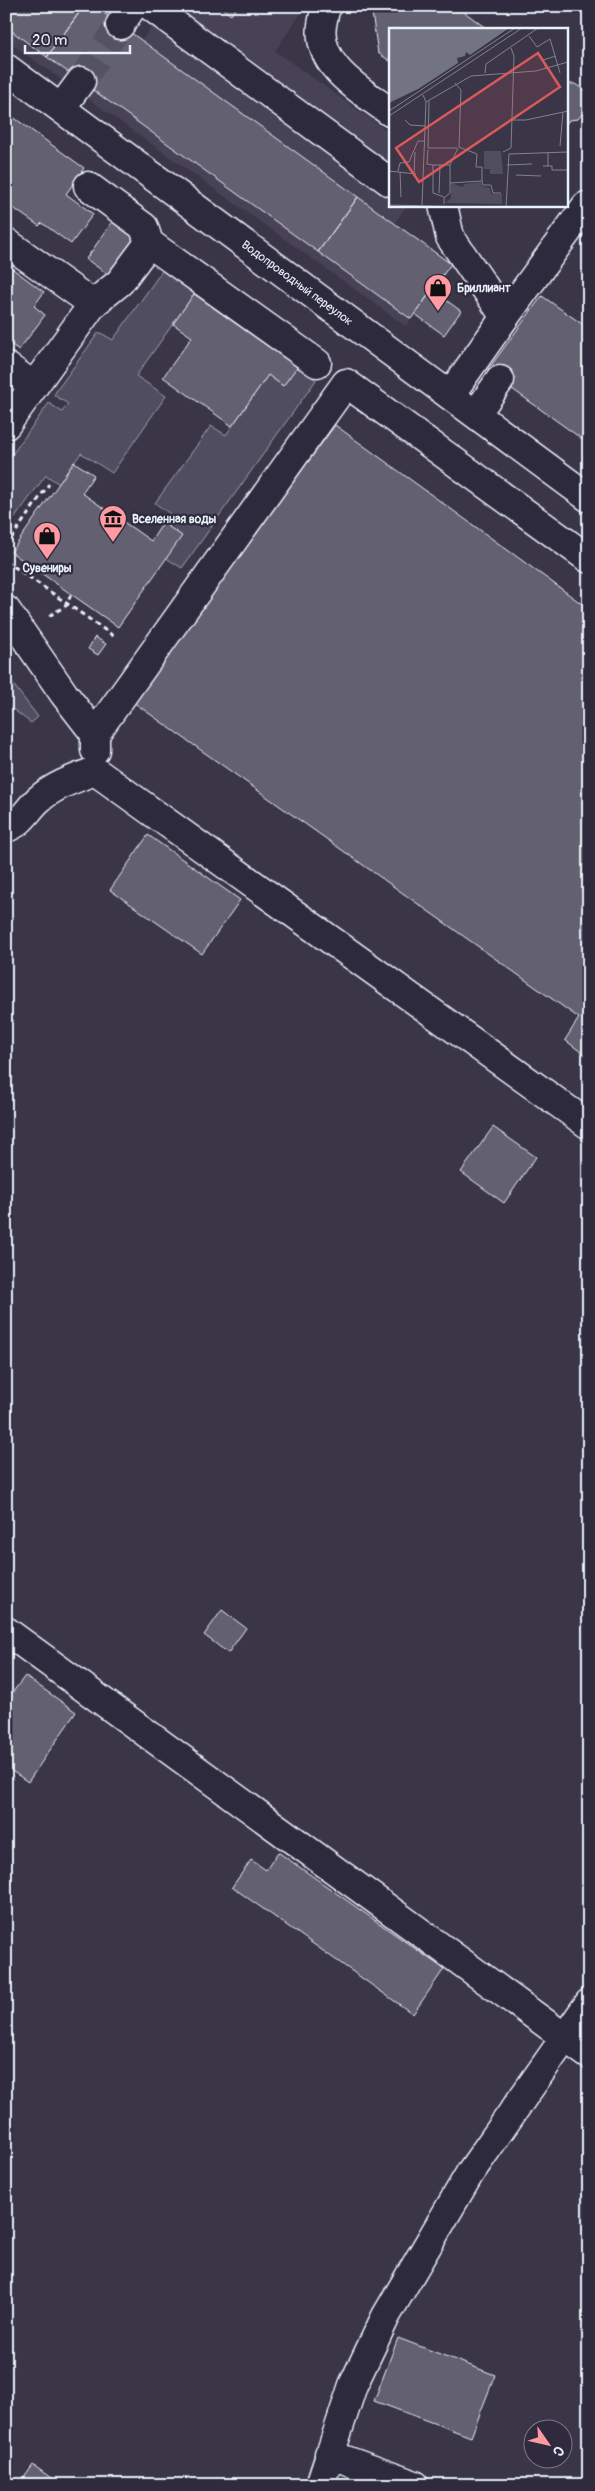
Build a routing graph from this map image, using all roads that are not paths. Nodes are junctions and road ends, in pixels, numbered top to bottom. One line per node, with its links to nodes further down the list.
1 (150, 6): 7 (street)
2 (327, 6): 6 (street)
3 (6, 68): 5 (street, Водопроводный переулок)
4 (81, 81): 5 (street)
5 (61, 108): 19 (street, Водопроводный переулок)
6 (389, 111)
7 (389, 181)
8 (88, 186): 12 (street)
9 (443, 206): 14 (street)
10 (586, 206): 14 (street)
11 (6, 242): 13 (street)
12 (149, 242): 13 (street); 15 (street)
13 (92, 304): 18 (street)
14 (506, 318): 19 (street)
15 (317, 363)
16 (6, 366): 18 (street)
17 (500, 380): 20 (street)
18 (34, 386): 21 (street)
19 (450, 395): 20 (street, Водопроводный переулок)
20 (476, 414): 22 (street, Водопроводный переулок)
21 (6, 425)
22 (589, 498)
23 (589, 559): 25 (street)
24 (6, 610): 25 (street)
25 (95, 734): 26 (street)
26 (95, 771): 27 (street); 28 (street)
27 (6, 828)
28 (589, 1125)
29 (6, 1631): 31 (street)
30 (589, 2003): 31 (street)
31 (565, 2037): 32 (street); 33 (street)
32 (589, 2055)
33 (329, 2454): 34 (street); 35 (street)
34 (320, 2485)
35 (415, 2485)

